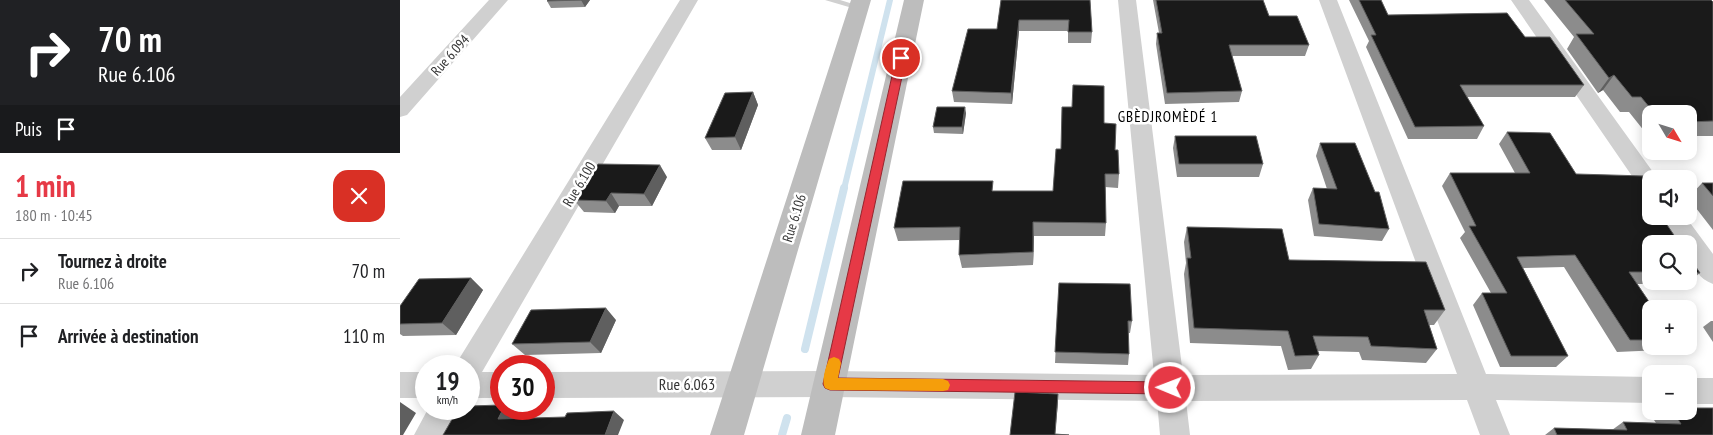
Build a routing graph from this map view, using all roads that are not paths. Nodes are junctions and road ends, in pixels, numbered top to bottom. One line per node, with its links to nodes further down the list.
1 (500, 0): 9 (street, Rue 6.094)
2 (829, 0): 8 (lane)
3 (914, 0): 15 (street)
4 (1127, 0): 20 (street)
5 (1328, 0): 19 (street)
6 (1520, 0): 10 (street)
7 (689, 1): 13 (street, Rue 6.100)
8 (860, 4): 14 (street, Rue 6.106)
9 (400, 110)
10 (1642, 173)
11 (1678, 225): 12 (street)
12 (1713, 274)
13 (477, 355)
14 (742, 384): 15 (street, Rue 6.063); 18 (street, Rue 6.063); 26 (street, Rue 6.106)
15 (830, 384): 20 (street, Rue 6.063); 27 (street)
16 (400, 385): 17 (street)
17 (415, 385)
18 (555, 385)
19 (1477, 387): 20 (street, Rue 6.063); 21 (street, Rue 6.063); 29 (street)
20 (1170, 388): 28 (street)
21 (1642, 390)
22 (1697, 391): 23 (street)
23 (1713, 391)
24 (438, 420): 25 (street)
25 (429, 435)
26 (727, 435)
27 (818, 435)
28 (1175, 435)
29 (1495, 435)

